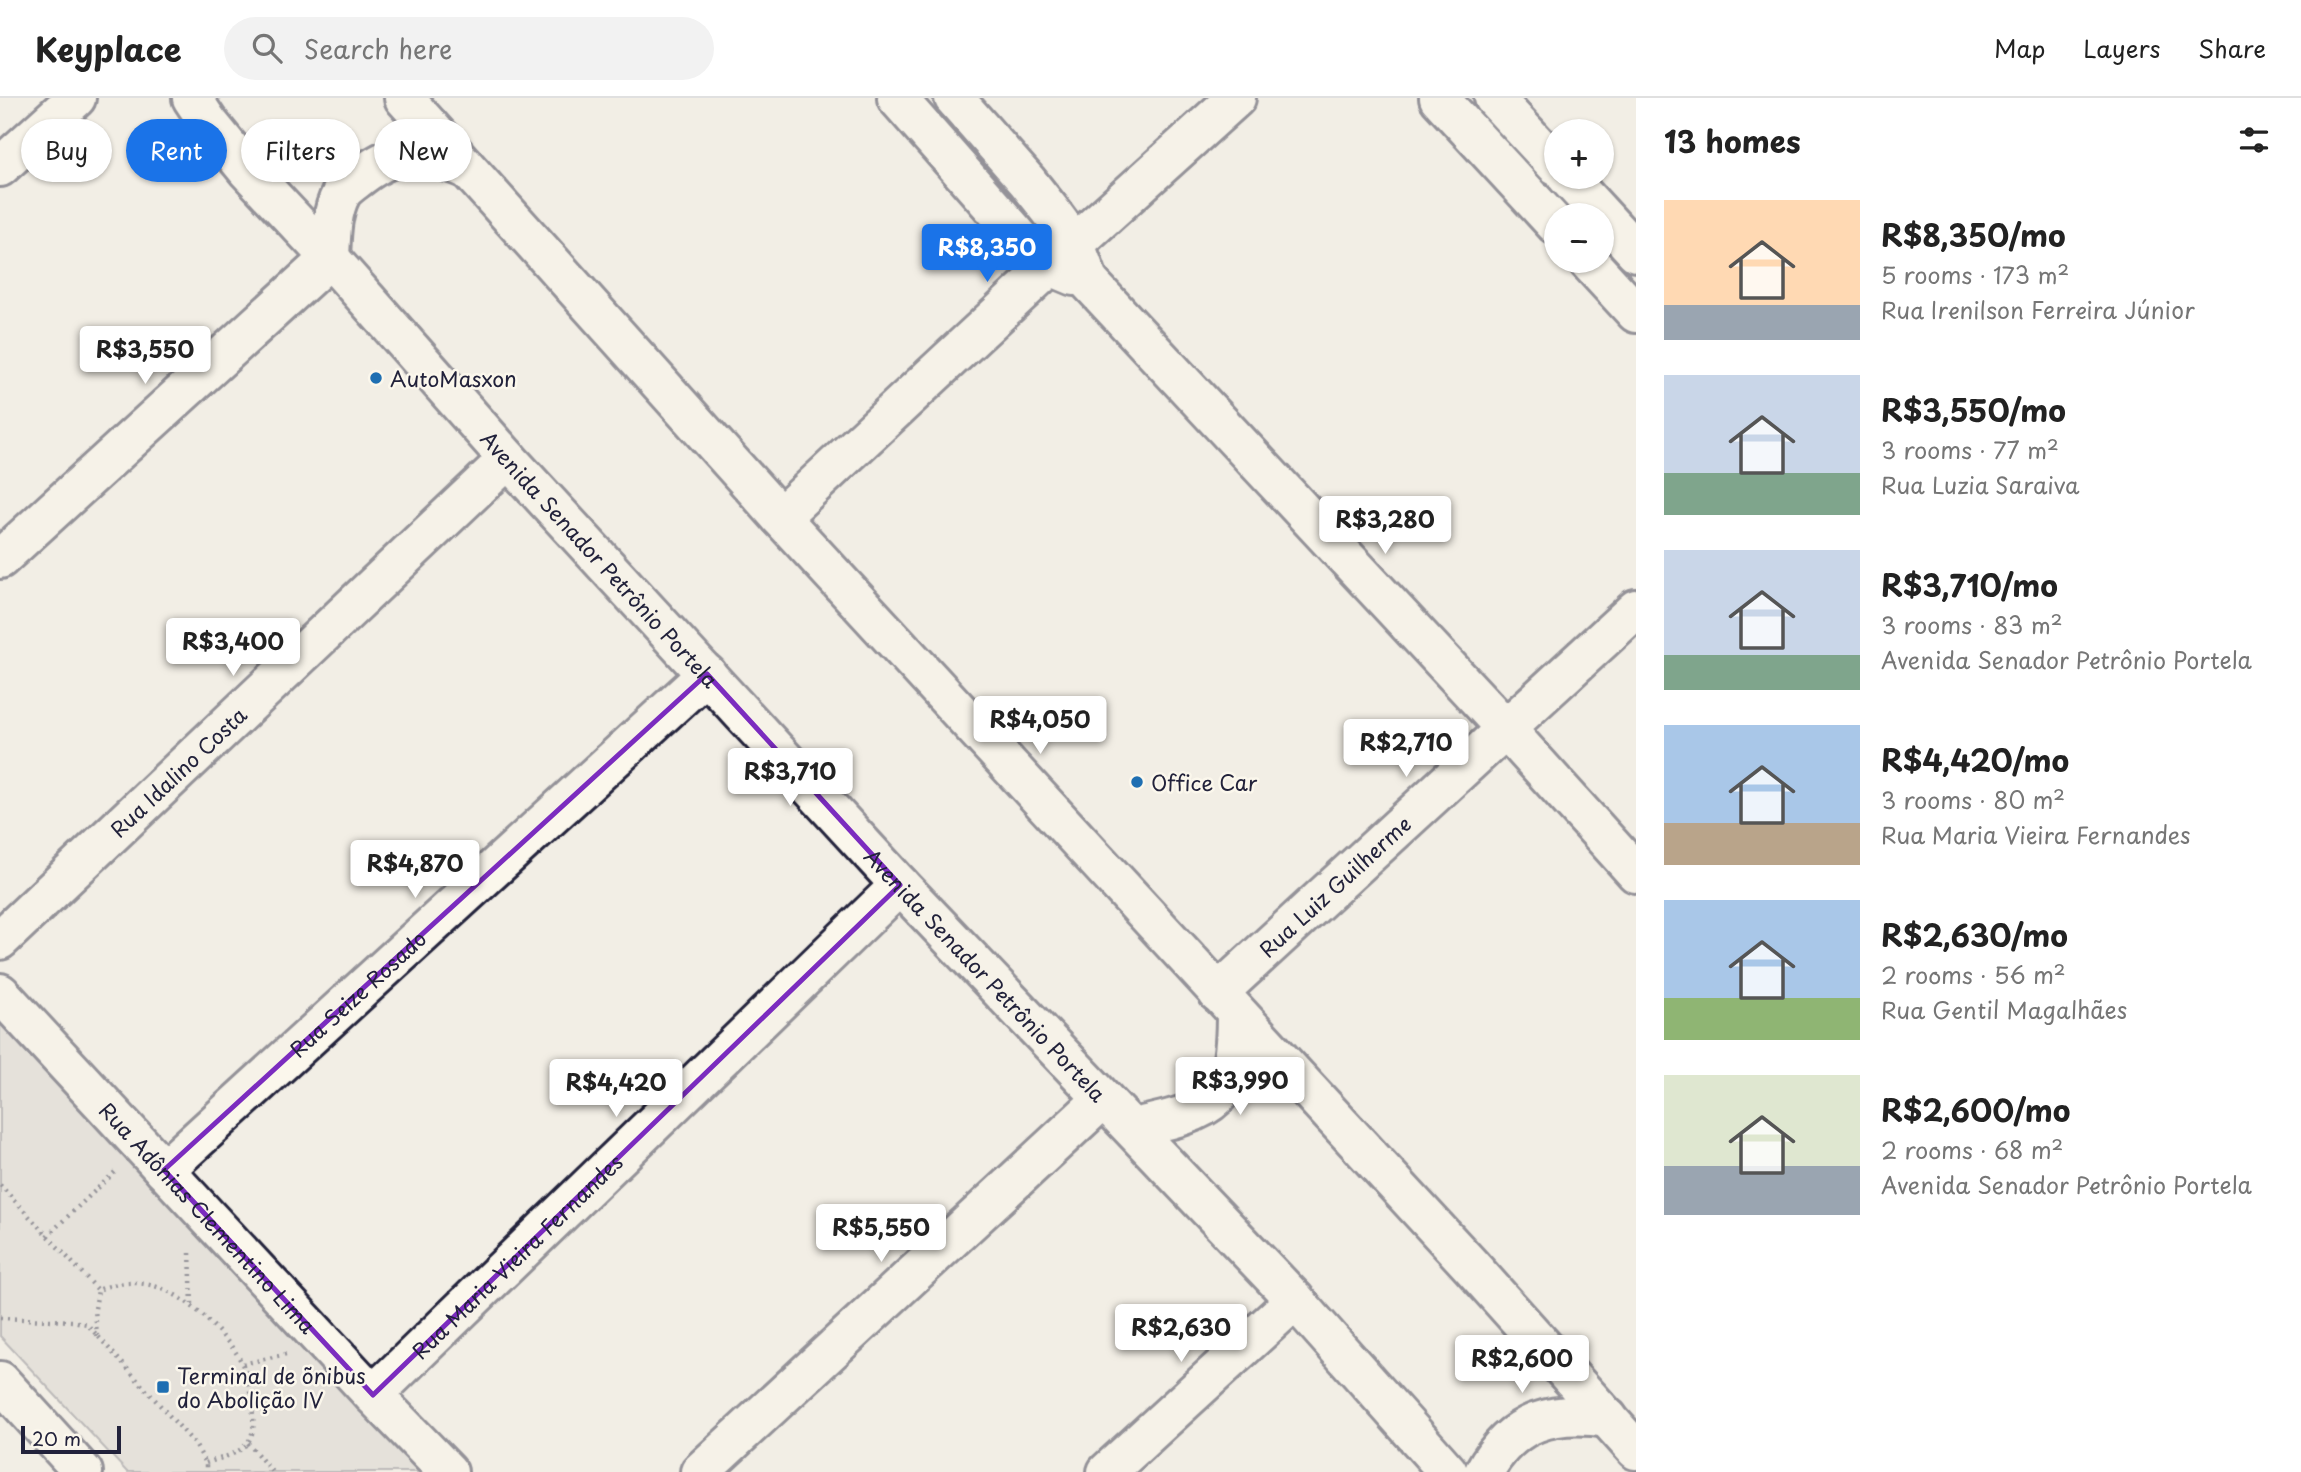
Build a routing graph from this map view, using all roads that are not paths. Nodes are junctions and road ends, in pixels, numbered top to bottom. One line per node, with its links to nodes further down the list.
1 (76, 98): 12 (street)
2 (192, 98): 18 (street, Avenida Senador Petrônio Portela)
3 (404, 98): 9 (street)
4 (897, 98): 17 (street)
5 (954, 98): 17 (street)
6 (1236, 98): 17 (street)
7 (1439, 98): 15 (street)
8 (1494, 98): 10 (street)
9 (423, 119)
10 (1544, 152)
11 (374, 166): 18 (street)
12 (0, 167)
13 (472, 175): 22 (street)
14 (1578, 189): 16 (street)
15 (1544, 212)
16 (1636, 252)
17 (1063, 255): 22 (street); 26 (street)
18 (330, 258): 21 (street, Avenida Senador Petrônio Portela); 23 (street)
19 (1599, 273): 20 (street)
20 (1636, 313)
21 (508, 459): 25 (street, Avenida Senador Petrônio Portela); 29 (street, Rua Idalino Costa)
22 (780, 517): 31 (street)
23 (0, 559)
24 (1636, 610): 26 (street, Rua Luiz Guilherme)
25 (707, 674): 28 (street, Avenida Senador Petrônio Portela); 34 (street, Rua Seize Rosado)
26 (1505, 728): 27 (street); 31 (street, Rua Luiz Guilherme)
27 (1636, 873)
28 (900, 885): 32 (street, Avenida Senador Petrônio Portela); 37 (street, Rua Maria Vieira Fernandes)
29 (0, 940)
30 (0, 993): 34 (street, Rua Adônias Clementino Lima)
31 (1227, 1003): 33 (street); 38 (street)
32 (1103, 1099): 33 (street, Avenida Senador Petrônio Portela); 42 (street)
33 (1133, 1128): 35 (street, Avenida Senador Petrônio Portela)
34 (164, 1170): 37 (street, Rua Adônias Clementino Lima)
35 (1295, 1300): 43 (street); 44 (street, Avenida Senador Petrônio Portela)
36 (0, 1381): 40 (street)
37 (373, 1395): 41 (street, Rua Adônias Clementino Lima)
38 (1608, 1418): 39 (street); 45 (street)
39 (1636, 1450)
40 (78, 1470)
41 (448, 1472)
42 (700, 1472)
43 (1107, 1472)
44 (1448, 1472)
45 (1483, 1472)

